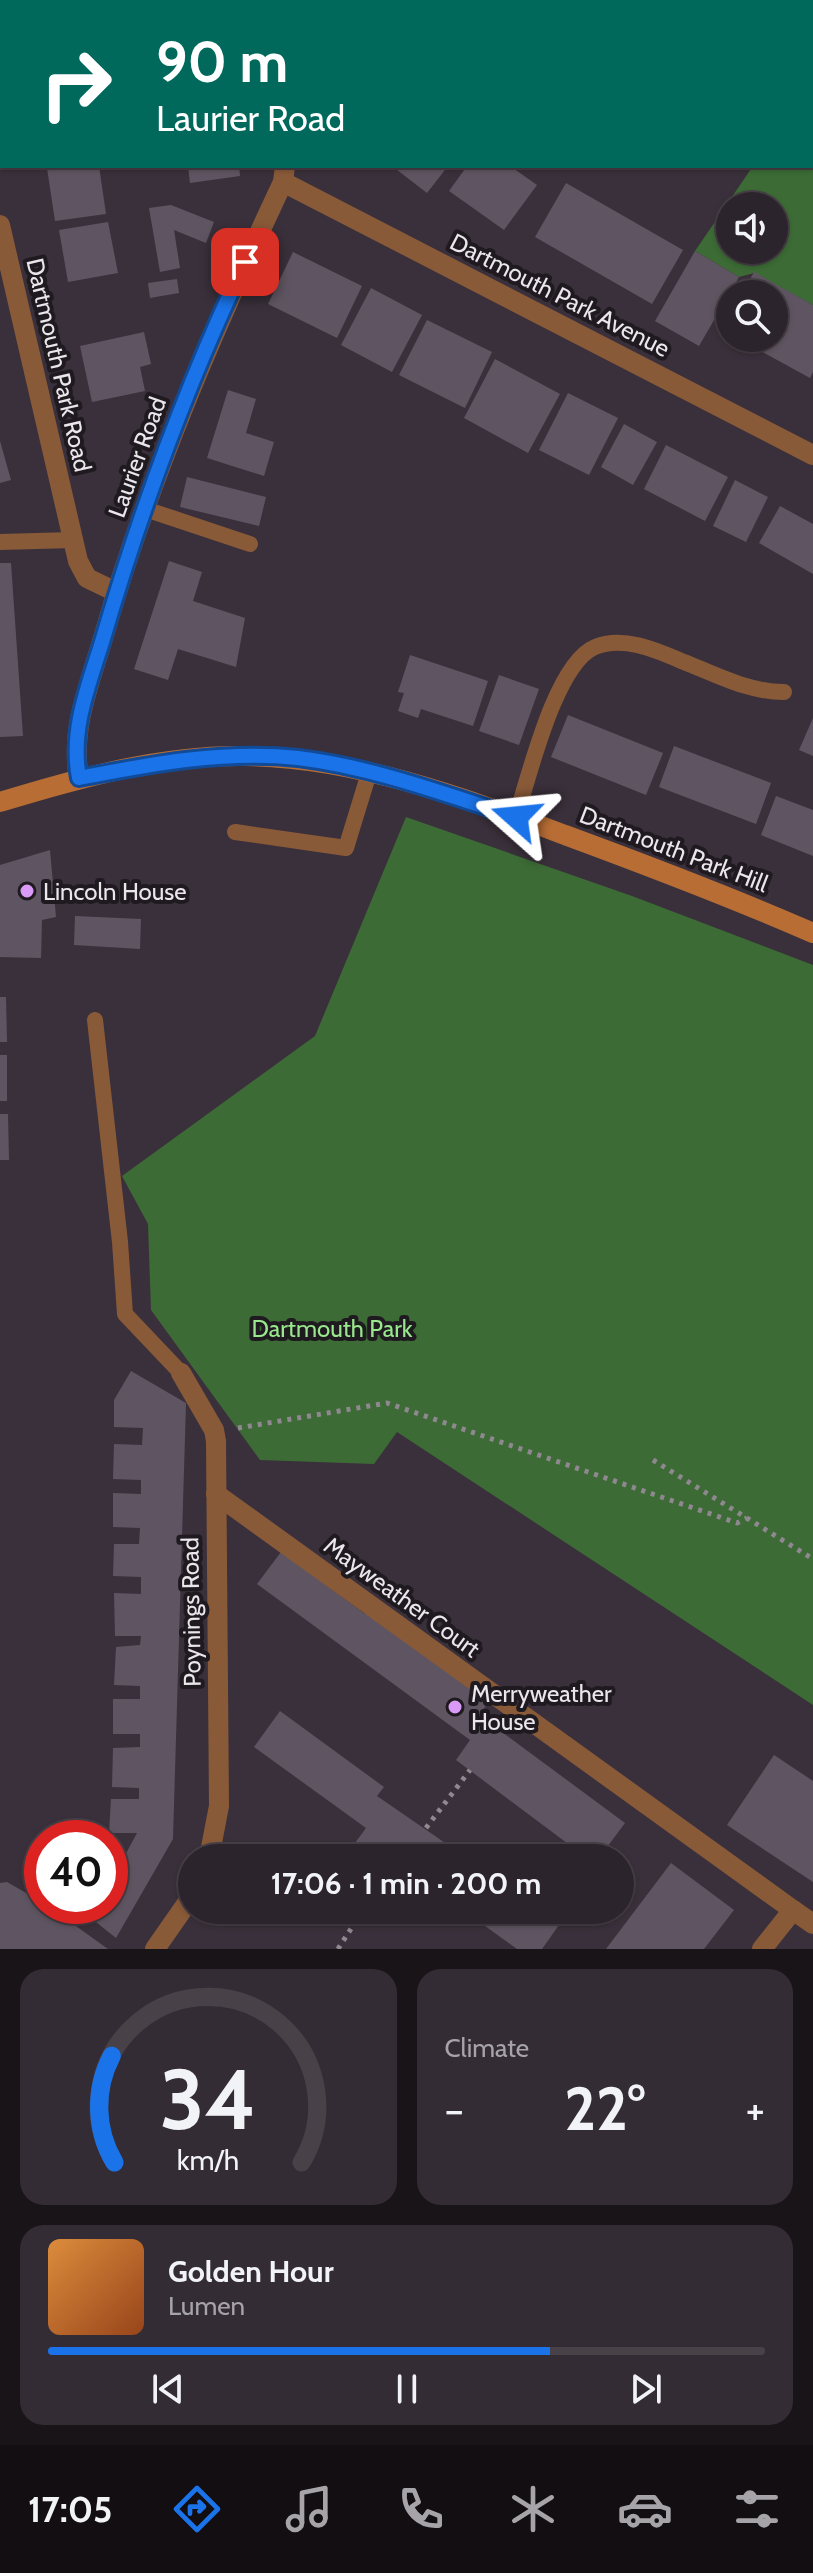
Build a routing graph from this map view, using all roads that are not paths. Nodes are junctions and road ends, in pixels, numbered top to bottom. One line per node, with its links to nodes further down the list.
1 (284, 174): 3 (street, Dartmouth Park Avenue); 4 (street, Laurier Road)
2 (0, 225): 5 (street, Dartmouth Park Road)
3 (813, 455)
4 (145, 509): 7 (lane); 8 (street, Laurier Road)
5 (73, 540): 6 (lane); 8 (street, Dartmouth Park Road)
6 (0, 542)
7 (250, 544)
8 (116, 592): 11 (street, Laurier Road)
9 (784, 692): 13 (lane)
10 (369, 773): 11 (street, Dartmouth Park Hill); 13 (street, Dartmouth Park Hill); 14 (lane)
11 (79, 778): 12 (street, Dartmouth Park Hill)
12 (0, 802)
13 (516, 817): 15 (street, Dartmouth Park Hill)
14 (235, 832)
15 (813, 933)
16 (95, 1020): 17 (lane)
17 (181, 1373): 18 (street, Poynings Road)
18 (216, 1494): 19 (street, Poynings Road); 20 (street, Mayweather Court)
19 (212, 1844)
20 (793, 1910): 22 (street, Mayweather Court); 24 (street)
21 (178, 1916): 23 (street)
22 (813, 1924)
23 (155, 1949)
24 (762, 1949)

